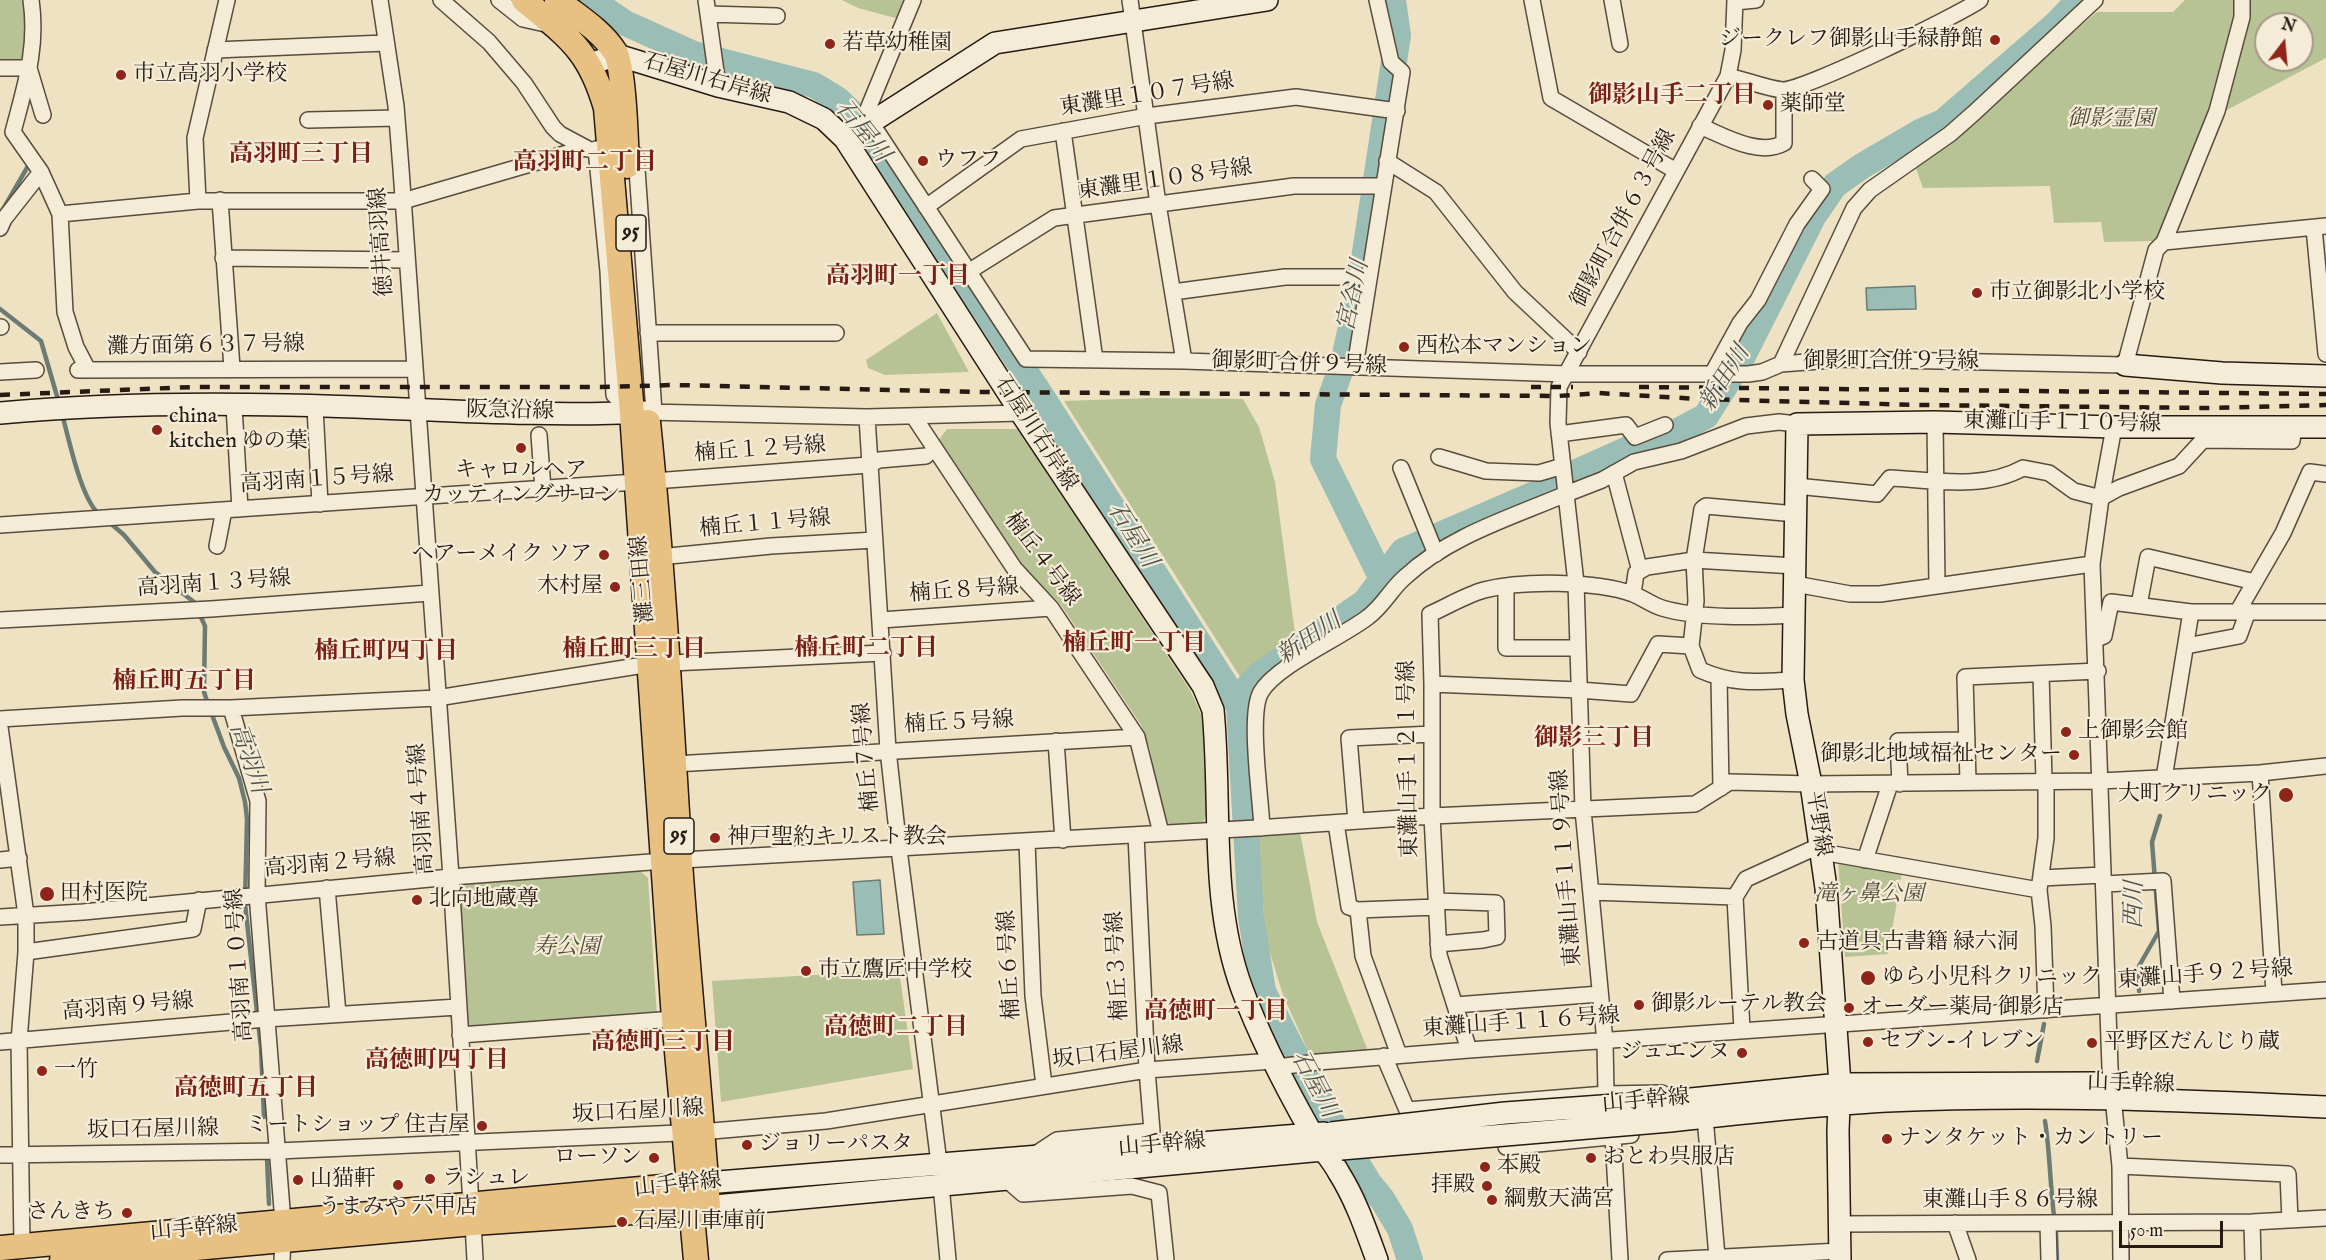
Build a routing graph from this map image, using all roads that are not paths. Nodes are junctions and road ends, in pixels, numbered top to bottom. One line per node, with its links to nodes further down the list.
1 (32, 0): 29 (street)
2 (227, 0): 25 (street)
3 (380, 0): 23 (street, 徳井高羽線)
4 (441, 0): 43 (street)
5 (499, 0): 22 (street)
6 (524, 0): 22 (main road, 灘三田線 / 95)
7 (557, 0): 26 (main road)
8 (913, 0): 38 (street)
9 (1130, 0): 21 (street)
10 (1268, 0): 21 (street)
11 (1377, 0): 33 (street)
12 (1532, 0): 46 (street)
13 (1612, 0): 24 (street)
14 (1756, 0): 17 (street)
15 (1980, 0): 32 (street)
16 (2242, 0): 58 (street)
17 (1735, 1): 30 (street, 御影町合併６３号線)
18 (2096, 1): 70 (street)
19 (707, 7): 20 (street); 31 (street)
20 (777, 16)
21 (1133, 22): 35 (street); 38 (street)
22 (553, 25): 27 (main road, 灘三田線 / 95)
23 (385, 43): 25 (street); 36 (street, 徳井高羽線)
24 (1620, 44)
25 (215, 50): 50 (street)
26 (617, 55): 27 (street, 石屋川右岸線); 31 (street, 石屋川右岸線); 43 (main road, 灘三田線 / 95)
27 (590, 64): 43 (main road, 灘三田線 / 95)
28 (0, 68): 29 (street)
29 (29, 68): 34 (street); 41 (street)
30 (1728, 76): 32 (street); 39 (street, 御影町合併６３号線)
31 (717, 79): 42 (street, 石屋川右岸線)
32 (1784, 90): 39 (street)
33 (1396, 111): 35 (street, 東灘里１０７号線); 44 (street)
34 (44, 115)
35 (1147, 116): 40 (street, 東灘里１０７号線); 52 (street)
36 (397, 118): 37 (street); 51 (street, 徳井高羽線)
37 (308, 120)
38 (872, 124): 42 (street); 53 (street)
39 (1700, 126): 46 (street, 御影町合併６３号線)
40 (1063, 131): 53 (street, 東灘里１０７号線); 55 (street)
41 (6, 132): 45 (street)
42 (845, 139): 85 (street, 石屋川右岸線)
43 (604, 149): 51 (street); 64 (street); 83 (main road, 灘三田線 / 95)
44 (1387, 162): 48 (street); 66 (street)
45 (39, 170): 54 (street); 57 (street)
46 (1676, 171): 66 (street, 御影町合併６３号線)
47 (1812, 179): 77 (street)
48 (1383, 186): 52 (street, 東灘里１０８号線); 62 (street)
49 (220, 200): 50 (street); 51 (street); 59 (street)
50 (198, 201): 54 (street)
51 (403, 201): 60 (street, 徳井高羽線)
52 (1158, 204): 55 (street, 東灘里１０８号線); 63 (street)
53 (926, 207): 61 (street)
54 (60, 214): 73 (street, 灘方面第６３７号線)
55 (1075, 216): 61 (street, 東灘里１０８号線); 68 (street)
56 (2320, 227): 58 (street); 67 (street)
57 (0, 228)
58 (2163, 242): 71 (street)
59 (223, 258): 60 (street); 73 (street)
60 (407, 260): 74 (street, 徳井高羽線)
61 (968, 272): 68 (street, 御影町合併９号線)
62 (1368, 277): 63 (street); 72 (street)
63 (1173, 292): 69 (street)
64 (648, 333): 65 (street); 83 (street)
65 (836, 333)
66 (1579, 352): 79 (street, 御影町合併６３号線)
67 (2326, 354)
68 (1095, 360): 69 (street, 御影町合併９号線)
69 (1184, 361): 72 (street, 御影町合併９号線)
70 (1781, 364): 71 (street, 御影町合併９号線); 77 (street, 御影町合併９号線)
71 (2125, 365): 78 (street, 御影町合併９号線)
72 (1350, 367): 79 (street, 御影町合併９号線)
73 (232, 368): 74 (street, 灘方面第６３７号線)
74 (414, 369): 82 (street, 徳井高羽線)
75 (36, 370): 76 (street)
76 (0, 372)
77 (1716, 374): 79 (street, 御影町合併９号線)
78 (2326, 376)
79 (1563, 381): 94 (street, 東灘山手１１９号線)
80 (234, 406): 81 (street, 阪急沿線); 84 (street, 阪急沿線); 110 (street)
81 (315, 407): 82 (street, 阪急沿線); 109 (street)
82 (418, 410): 83 (street, 阪急沿線); 107 (street, 高羽南４号線)
83 (644, 412): 86 (street, 阪急沿線); 104 (main road, 灘三田線 / 95)
84 (0, 413)
85 (1021, 413): 87 (street, 阪急沿線); 173 (street, 石屋川右岸線)
86 (867, 417): 87 (street, 阪急沿線); 98 (street, 楠丘７号線)
87 (914, 417): 128 (street, 楠丘４号線)
88 (1935, 422): 89 (street, 東灘山手１１０号線); 91 (street, 東灘山手１１０号線); 103 (street)
89 (1797, 424): 100 (street); 105 (street, 平野線)
90 (1665, 425): 94 (street)
91 (2114, 427): 92 (street, 東灘山手１１０号線); 108 (street)
92 (2294, 427): 93 (street, 東灘山手１１０号線); 108 (street)
93 (2326, 427)
94 (1559, 434): 102 (street, 東灘山手１１９号線)
95 (539, 435): 106 (street)
96 (926, 456): 98 (street, 楠丘１２号線)
97 (1439, 457): 102 (street)
98 (869, 465): 104 (street, 楠丘１２号線); 113 (street, 楠丘７号線)
99 (1401, 468): 114 (street)
100 (1614, 473): 102 (street); 119 (street)
101 (2326, 474): 121 (street)
102 (1565, 480): 114 (street); 122 (street, 東灘山手１１９号線)
103 (1935, 480): 105 (street); 108 (street); 124 (street)
104 (645, 482): 106 (street, 高羽南１５号線); 116 (main road, 灘三田線 / 95); 141 (main road, 灘三田線 / 95)
105 (1796, 486): 111 (street, 平野線)
106 (543, 489): 107 (street, 高羽南１５号線)
107 (424, 497): 109 (street, 高羽南１５号線); 125 (street, 高羽南４号線)
108 (2101, 498): 118 (street)
109 (320, 504): 110 (street, 高羽南１５号線)
110 (232, 509): 112 (street, 高羽南１５号線); 115 (street)
111 (1796, 514): 117 (street); 120 (street, 平野線)
112 (0, 525)
113 (874, 540): 116 (street, 楠丘１１号線); 135 (street, 楠丘７号線)
114 (1433, 545): 172 (street)
115 (217, 546)
116 (659, 557): 141 (main road, 灘三田線 / 95)
117 (1694, 560): 119 (street); 120 (street); 132 (street)
118 (2092, 564): 124 (street); 136 (street)
119 (1640, 571): 126 (street)
120 (1795, 575): 124 (street); 133 (street, 平野線)
121 (2255, 582): 127 (street); 129 (street)
122 (1576, 583): 123 (street, 東灘山手１２１号線); 126 (street, 東灘山手１２１号線); 139 (street, 東灘山手１１９号線)
123 (1506, 586): 139 (street); 146 (street, 東灘山手１２１号線)
124 (1938, 586)
125 (430, 593): 134 (street, 高羽南１３号線); 148 (street, 高羽南４号線)
126 (1633, 594): 132 (street, 東灘山手１２１号線)
127 (2139, 605): 130 (street); 136 (street)
128 (1051, 608): 135 (street, 楠丘８号線); 153 (street, 楠丘４号線)
129 (2243, 611): 130 (street); 131 (street); 138 (street)
130 (2191, 612): 138 (street)
131 (2326, 612)
132 (1694, 613): 133 (street, 東灘山手１２１号線); 137 (street)
133 (1794, 615): 145 (street, 平野線)
134 (0, 620)
135 (881, 620): 140 (street, 楠丘７号線)
136 (2096, 639): 142 (street)
137 (1691, 646): 144 (street); 147 (street)
138 (2186, 646): 160 (street)
139 (1578, 648): 147 (street, 東灘山手１１９号線)
140 (883, 653): 141 (street); 156 (street, 楠丘７号線)
141 (659, 663): 148 (street); 157 (main road, 灘三田線 / 95); 183 (main road, 灘三田線 / 95)
142 (2098, 671): 143 (street); 162 (street)
143 (2041, 674): 154 (street); 161 (street)
144 (1719, 678): 145 (street); 166 (street)
145 (1792, 680): 164 (street, 平野線)
146 (1432, 684): 147 (street); 152 (street, 東灘山手１２１号線)
147 (1579, 690): 168 (street, 東灘山手１１９号線)
148 (437, 698): 149 (street); 184 (street, 高羽南４号線)
149 (231, 708): 150 (street); 189 (street, 高羽南１０号線)
150 (0, 719)
151 (0, 727): 167 (street)
152 (1432, 734): 169 (street, 東灘山手１２１号線); 170 (street)
153 (1137, 736): 155 (street, 楠丘５号線); 174 (street, 楠丘４号線)
154 (1967, 740): 163 (street); 165 (street)
155 (1056, 741): 156 (street, 楠丘５号線); 176 (street)
156 (888, 750): 157 (street, 楠丘５号線); 179 (street, 楠丘７号線)
157 (675, 764): 183 (main road, 灘三田線 / 95)
158 (2326, 766): 159 (street)
159 (2260, 773): 160 (street); 199 (street)
160 (2164, 778): 162 (street)
161 (2045, 780): 162 (street); 163 (street); 186 (street)
162 (2100, 780): 185 (street)
163 (1968, 781): 165 (street)
164 (1811, 784): 165 (street); 166 (street); 178 (street, 平野線)
165 (1895, 784): 182 (street)
166 (1721, 788): 168 (street, 高羽南２号線)
167 (5, 790): 180 (street)
168 (1583, 810): 169 (street, 高羽南２号線); 188 (street, 東灘山手１１９号線)
169 (1432, 816): 170 (street, 高羽南２号線); 192 (street, 東灘山手１２１号線)
170 (1356, 821): 171 (street, 高羽南２号線)
171 (1336, 823): 172 (street, 高羽南２号線); 193 (street)
172 (1260, 828): 173 (street, 高羽南２号線)
173 (1227, 829): 174 (street, 高羽南２号線); 218 (street, 石屋川右岸線)
174 (1161, 834): 175 (street, 高羽南２号線)
175 (1136, 835): 176 (street, 高羽南２号線); 219 (street, 楠丘３号線)
176 (1063, 840): 177 (street, 高羽南２号線)
177 (1027, 842): 179 (street, 高羽南２号線); 220 (street, 楠丘６号線)
178 (1822, 848): 182 (street); 190 (street); 209 (street, 平野線)
179 (899, 849): 183 (street, 高羽南２号線); 226 (street, 楠丘７号線)
180 (19, 858): 181 (street); 194 (street)
181 (0, 860)
182 (1865, 860): 186 (street)
183 (672, 861): 184 (street, 高羽南２号線); 208 (main road, 灘三田線 / 95); 230 (main road, 灘三田線 / 95)
184 (451, 877): 187 (street, 高羽南２号線); 204 (street, 高羽南４号線)
185 (2103, 880): 186 (street); 201 (street); 203 (street)
186 (2040, 884): 205 (street)
187 (327, 888): 189 (street, 高羽南２号線); 206 (street)
188 (1591, 892): 190 (street); 200 (street, 東灘山手１１９号線)
189 (250, 895): 191 (street, 高羽南２号線); 207 (street, 高羽南１０号線)
190 (1735, 897): 210 (street)
191 (199, 900): 194 (street, 高羽南２号線); 197 (street)
192 (1436, 904): 193 (street); 196 (street, 東灘山手１２１号線); 196 (street)
193 (1358, 910): 216 (street)
194 (26, 915): 195 (street, 高羽南２号線); 197 (street)
195 (0, 917)
196 (1438, 944): 202 (street, 東灘山手１２１号線)
197 (26, 952): 213 (street)
198 (2326, 990): 199 (street, 東灘山手９２号線)
199 (2274, 993): 201 (street, 東灘山手９２号線)
200 (1600, 994): 202 (street); 214 (street, 東灘山手１１９号線)
201 (2172, 1001): 203 (street, 東灘山手９２号線)
202 (1455, 1005): 215 (street, 東灘山手１２１号線)
203 (2108, 1005): 205 (street, 東灘山手９２号線); 221 (street)
204 (458, 1007): 206 (street, 高羽南９号線); 211 (street, 高羽南４号線)
205 (2046, 1010): 209 (street, 東灘山手９２号線)
206 (338, 1014): 207 (street, 高羽南９号線)
207 (260, 1019): 213 (street, 高羽南９号線); 234 (street, 高羽南１０号線)
208 (674, 1019): 211 (street); 230 (main road, 灘三田線 / 95)
209 (1836, 1024): 210 (street, 東灘山手１１６号線); 224 (street, 平野線)
210 (1742, 1030): 214 (street, 東灘山手１１６号線)
211 (460, 1035): 233 (street, 高羽南４号線)
212 (0, 1041): 213 (street, 高羽南９号線)
213 (19, 1041): 236 (street)
214 (1605, 1042): 215 (street, 東灘山手１１６号線); 223 (street, 東灘山手１１９号線)
215 (1469, 1050): 216 (street, 東灘山手１１６号線)
216 (1391, 1056): 217 (street, 東灘山手１１６号線); 225 (street)
217 (1316, 1062): 218 (street, 坂口石屋川線)
218 (1280, 1065): 219 (street, 坂口石屋川線); 232 (street, 石屋川右岸線)
219 (1147, 1070): 220 (street, 坂口石屋川線); 237 (street, 楠丘３号線)
220 (1044, 1085): 226 (street, 坂口石屋川線)
221 (2112, 1090): 222 (street, 山手幹線); 224 (street, 山手幹線); 227 (street, 山手幹線); 239 (street)
222 (2326, 1093)
223 (1606, 1094): 225 (street); 228 (street)
224 (1839, 1094): 228 (street, 山手幹線); 229 (street, 山手幹線); 251 (street, 平野線)
225 (1503, 1101): 231 (street)
226 (931, 1104): 230 (street, 坂口石屋川線); 238 (street, 楠丘７号線)
227 (2326, 1107)
228 (1670, 1111): 229 (street, 山手幹線); 231 (street); 232 (street, 山手幹線, bridge)
229 (1706, 1117): 256 (street)
230 (692, 1133): 233 (street, 坂口石屋川線); 241 (main road, 灘三田線 / 95)
231 (1613, 1136): 265 (street)
232 (1327, 1141): 237 (street, 山手幹線); 240 (street, 山手幹線); 264 (street, 石屋川右岸線)
233 (466, 1144): 234 (street, 坂口石屋川線); 244 (street, 高羽南４号線)
234 (278, 1151): 236 (street, 坂口石屋川線); 252 (street, 高羽南１０号線)
235 (0, 1155): 236 (street, 坂口石屋川線)
236 (20, 1155): 253 (street)
237 (1033, 1156): 238 (street, 山手幹線)
238 (939, 1163): 241 (street, 山手幹線)
239 (2120, 1166): 246 (street); 250 (street)
240 (1008, 1181): 242 (street, 山手幹線); 263 (street)
241 (698, 1184): 243 (main road, 灘三田線 / 95); 244 (main road, 山手幹線)
242 (942, 1185): 243 (street, 山手幹線); 262 (street)
243 (700, 1208): 244 (main road, 山手幹線); 260 (main road, 灘三田線 / 95); 261 (main road, 灘三田線 / 95)
244 (472, 1214): 252 (main road, 山手幹線); 259 (street, 高羽南４号線)
245 (2326, 1218): 246 (street, 東灘山手８６号線)
246 (2290, 1220): 247 (street, 東灘山手８６号線)
247 (2252, 1222): 250 (street, 東灘山手８６号線); 270 (street)
248 (1955, 1223): 249 (street, 東灘山手８６号線); 251 (street, 東灘山手８６号線); 267 (street)
249 (2048, 1223): 250 (street, 東灘山手８６号線); 268 (street)
250 (2120, 1223): 269 (street)
251 (1839, 1224): 254 (street, 平野線)
252 (283, 1241): 253 (main road, 山手幹線); 255 (main road, 山手幹線)
253 (23, 1250)
254 (1840, 1255): 256 (street)
255 (152, 1256): 258 (main road, 山手幹線)
256 (1717, 1257): 257 (street)
257 (1701, 1259): 266 (street)
258 (62, 1260)
259 (475, 1260)
260 (696, 1260)
261 (712, 1260)
262 (948, 1260)
263 (1166, 1260)
264 (1377, 1260)
265 (1620, 1260)
266 (1667, 1260)
267 (1968, 1260)
268 (2049, 1260)
269 (2121, 1260)
270 (2253, 1260)

